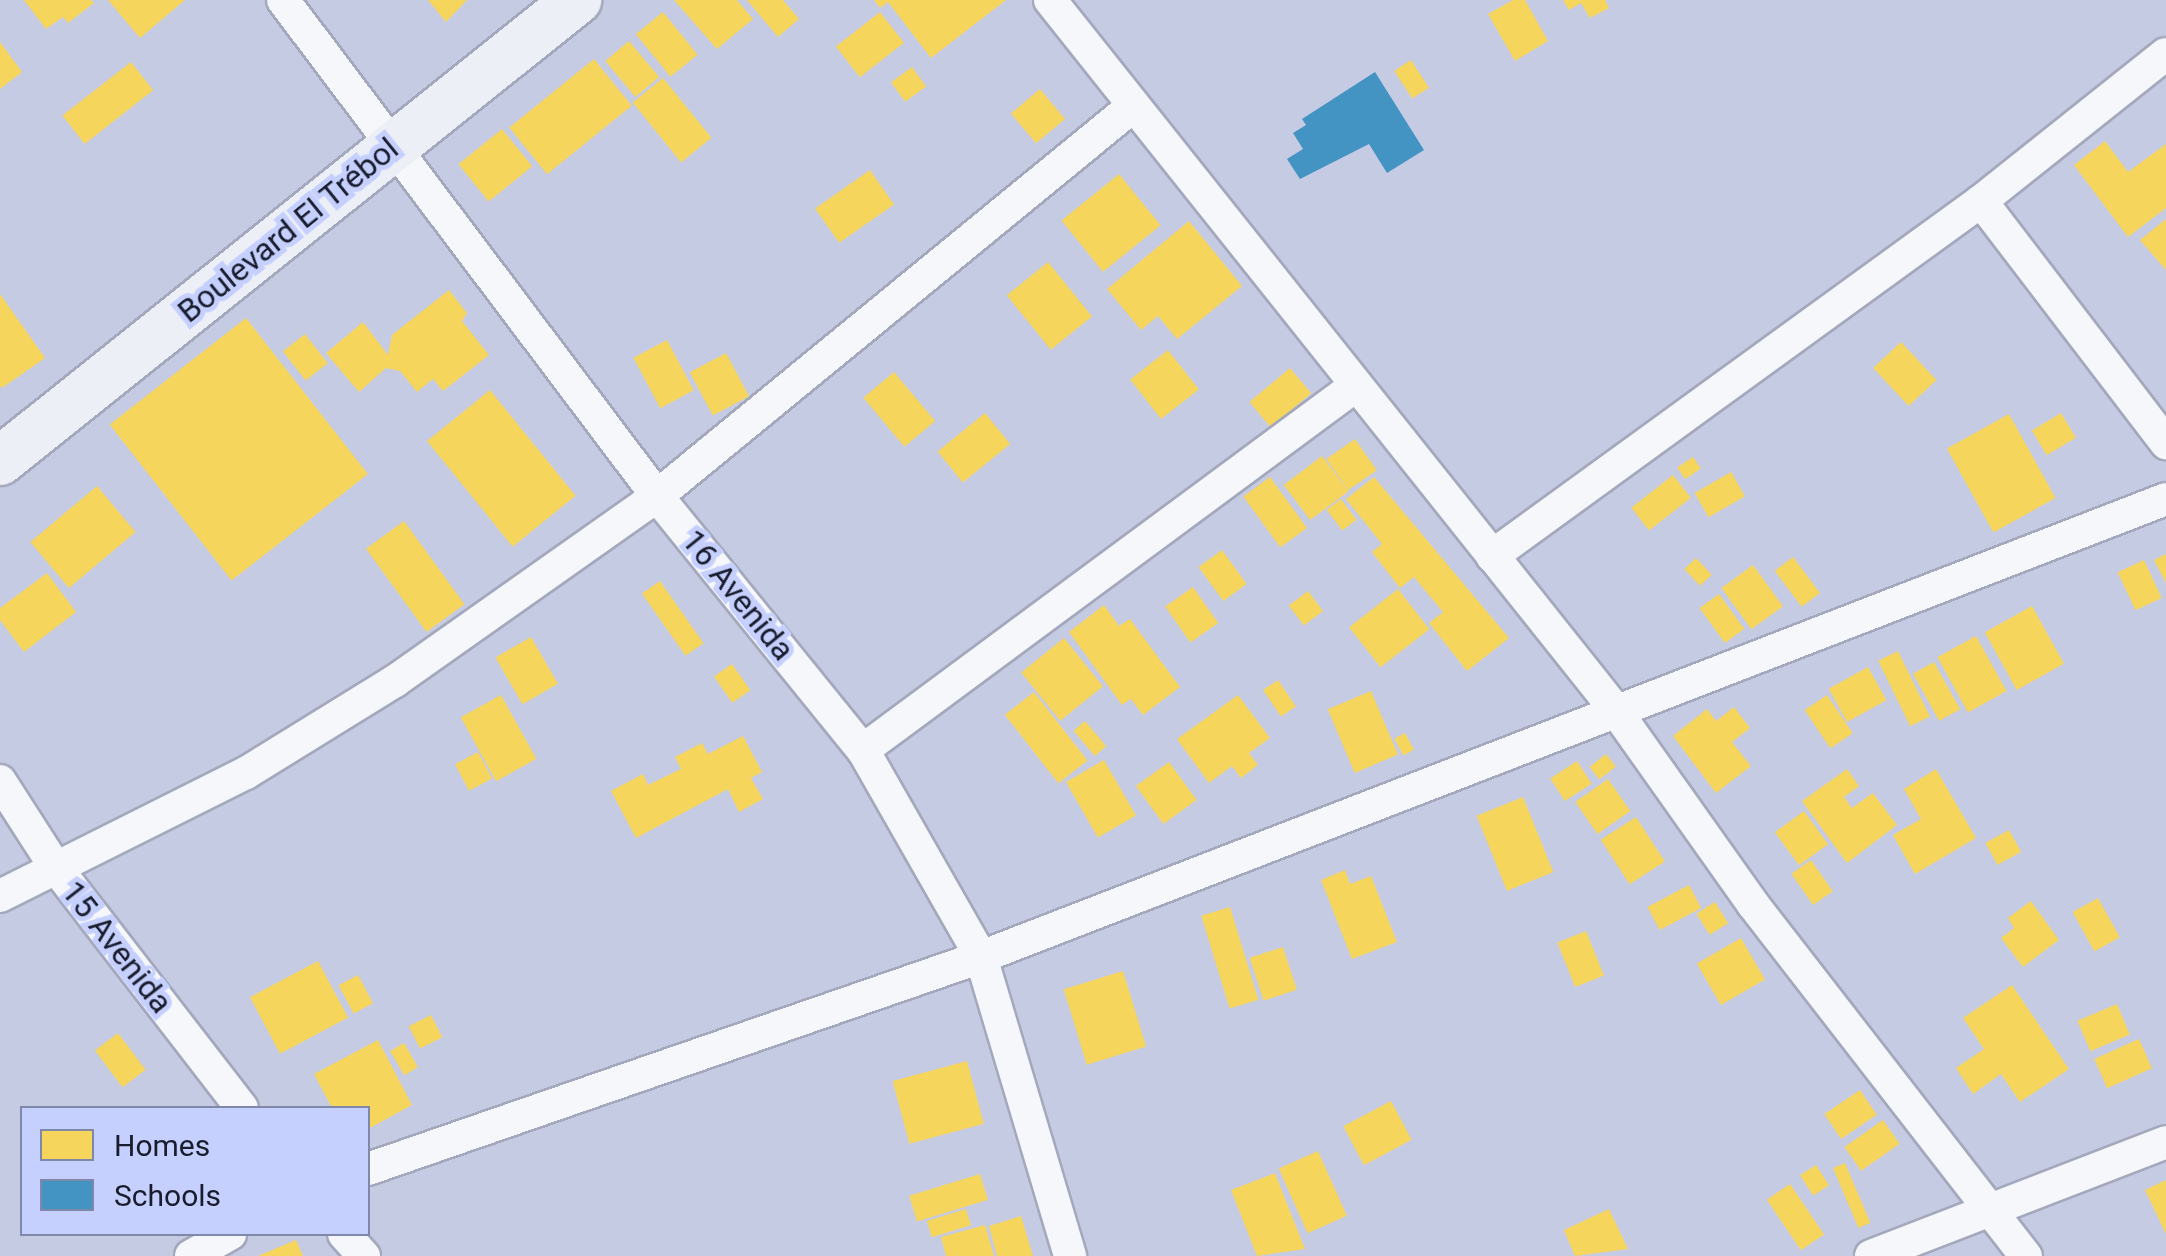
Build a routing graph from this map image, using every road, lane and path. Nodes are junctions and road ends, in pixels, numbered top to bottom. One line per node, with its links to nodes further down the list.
1 (283, 0): 6 (street, 16 Avenida)
2 (577, 0): 6 (main road, Boulevard El Trébol)
3 (1050, 0): 5 (street)
4 (2166, 54): 7 (street)
5 (1132, 108): 8 (street); 11 (street)
6 (390, 148): 10 (main road, Boulevard El Trébol); 11 (street, 16 Avenida)
7 (1981, 201): 9 (street); 13 (street)
8 (1354, 387): 13 (street); 15 (street)
9 (2166, 443)
10 (0, 461)
11 (657, 496): 15 (street, 16 Avenida); 17 (street)
12 (2166, 499): 14 (street)
13 (1492, 556): 14 (street)
14 (1614, 708): 19 (street); 23 (street)
15 (862, 750): 19 (street, 16 Avenida)
16 (0, 781): 17 (street, 15 Avenida)
17 (54, 866): 18 (street); 20 (street, 15 Avenida)
18 (0, 896)
19 (981, 957): 22 (street); 28 (street, 16 Avenida)
20 (240, 1106)
21 (2166, 1142): 23 (street)
22 (370, 1168)
23 (1992, 1212): 29 (street); 30 (street)
24 (226, 1236): 26 (street)
25 (346, 1236): 27 (street)
26 (191, 1256)
27 (364, 1256)
28 (1070, 1256)
29 (1871, 1256)
30 (2026, 1256)

